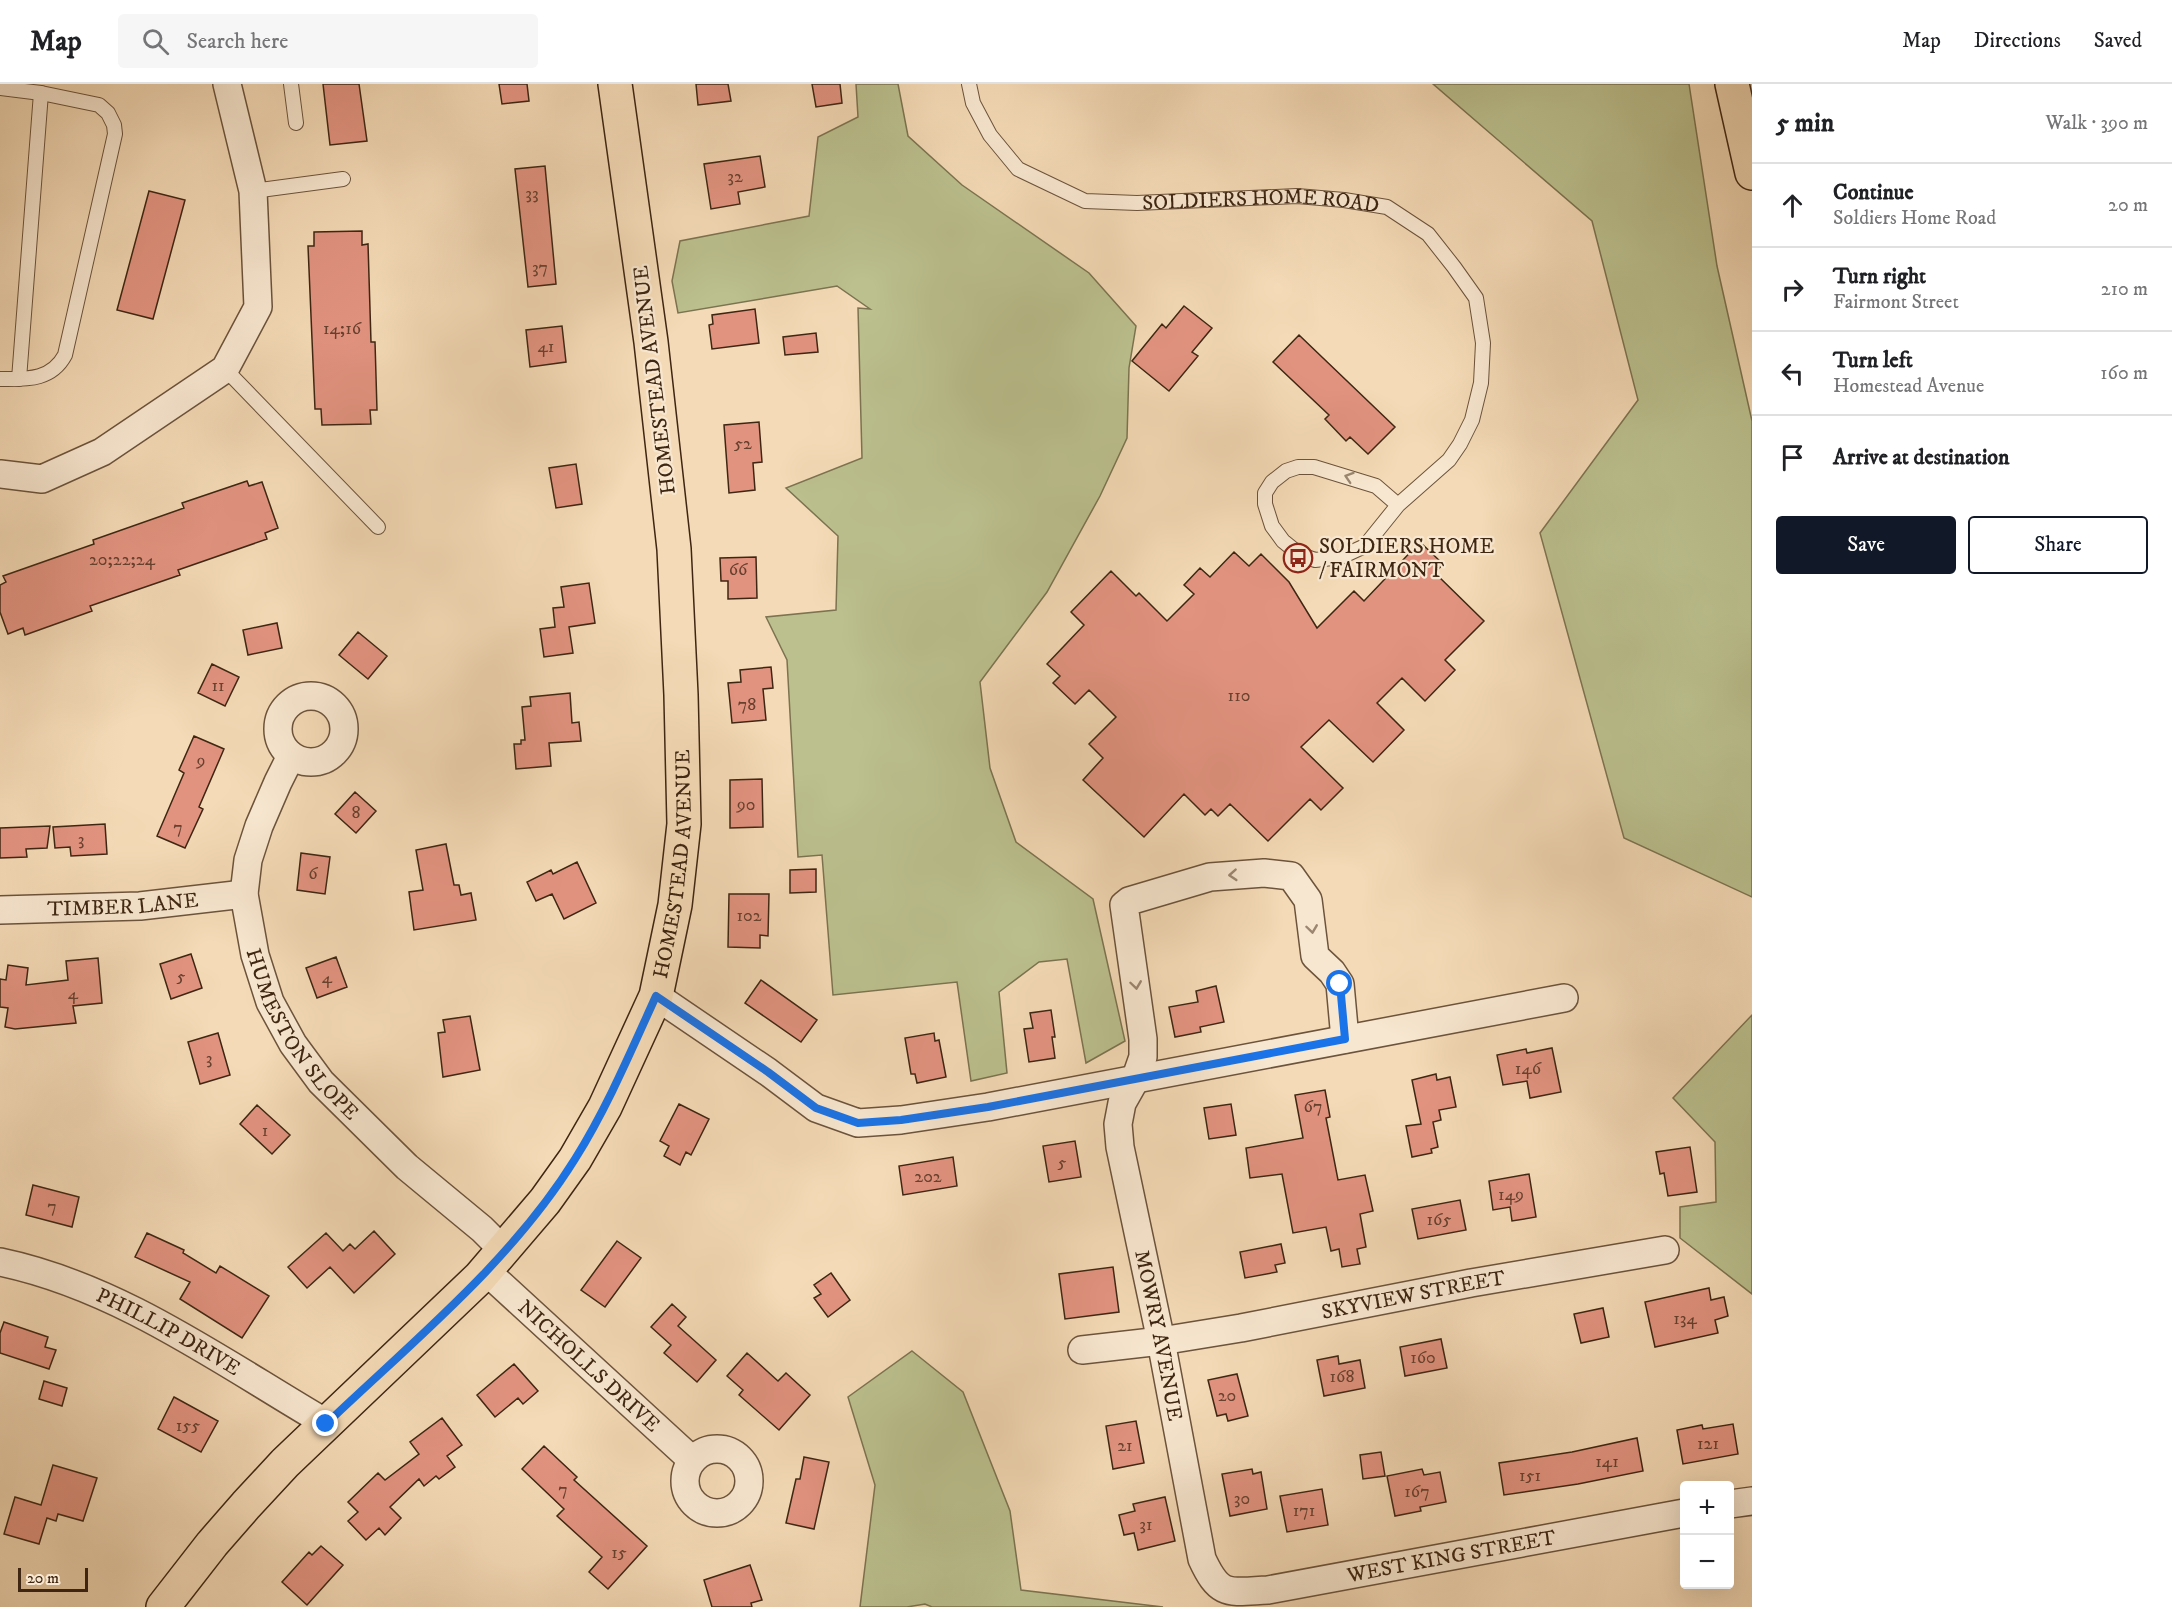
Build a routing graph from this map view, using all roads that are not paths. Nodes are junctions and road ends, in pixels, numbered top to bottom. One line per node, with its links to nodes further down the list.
1 (227, 84): 11 (street)
2 (291, 84): 8 (lane)
3 (969, 84): 16 (lane, SOLDIERS HOME ROAD)
4 (615, 85): 21 (main road, HOMESTEAD AVENUE)
5 (0, 88): 6 (lane)
6 (41, 93): 14 (lane); 14 (lane)
7 (1735, 98): 9 (main road)
8 (296, 123)
9 (1752, 173)
10 (343, 179): 11 (lane)
11 (253, 191): 12 (street)
12 (225, 369): 15 (street); 17 (lane)
13 (0, 379): 14 (lane)
14 (19, 379)
15 (0, 474)
16 (1398, 506): 16 (lane, SOLDIERS HOME ROAD, one-way to 16)
17 (378, 527)
18 (291, 756): 19 (street, HUMESTON SLOPE)
19 (244, 894): 20 (street, TIMBER LANE); 26 (street, HUMESTON SLOPE)
20 (0, 910)
21 (656, 996): 24 (street); 26 (main road, HOMESTEAD AVENUE)
22 (1564, 998): 23 (street)
23 (1345, 1039): 24 (street); 24 (street)
24 (1135, 1080): 28 (street, MOWRY AVENUE)
25 (1665, 1250): 28 (street, SKYVIEW STREET)
26 (495, 1261): 30 (main road, HOMESTEAD AVENUE); 31 (street, NICHOLLS DRIVE)
27 (0, 1262): 30 (street, PHILLIP DRIVE)
28 (1161, 1341): 29 (street, SKYVIEW STREET); 35 (street, MOWRY AVENUE)
29 (1082, 1350)
30 (326, 1424): 36 (main road, HOMESTEAD AVENUE)
31 (692, 1460)
32 (1752, 1501): 33 (street)
33 (1734, 1503)
34 (1680, 1514): 35 (street, WEST KING STREET)
35 (1220, 1588)
36 (164, 1607)

